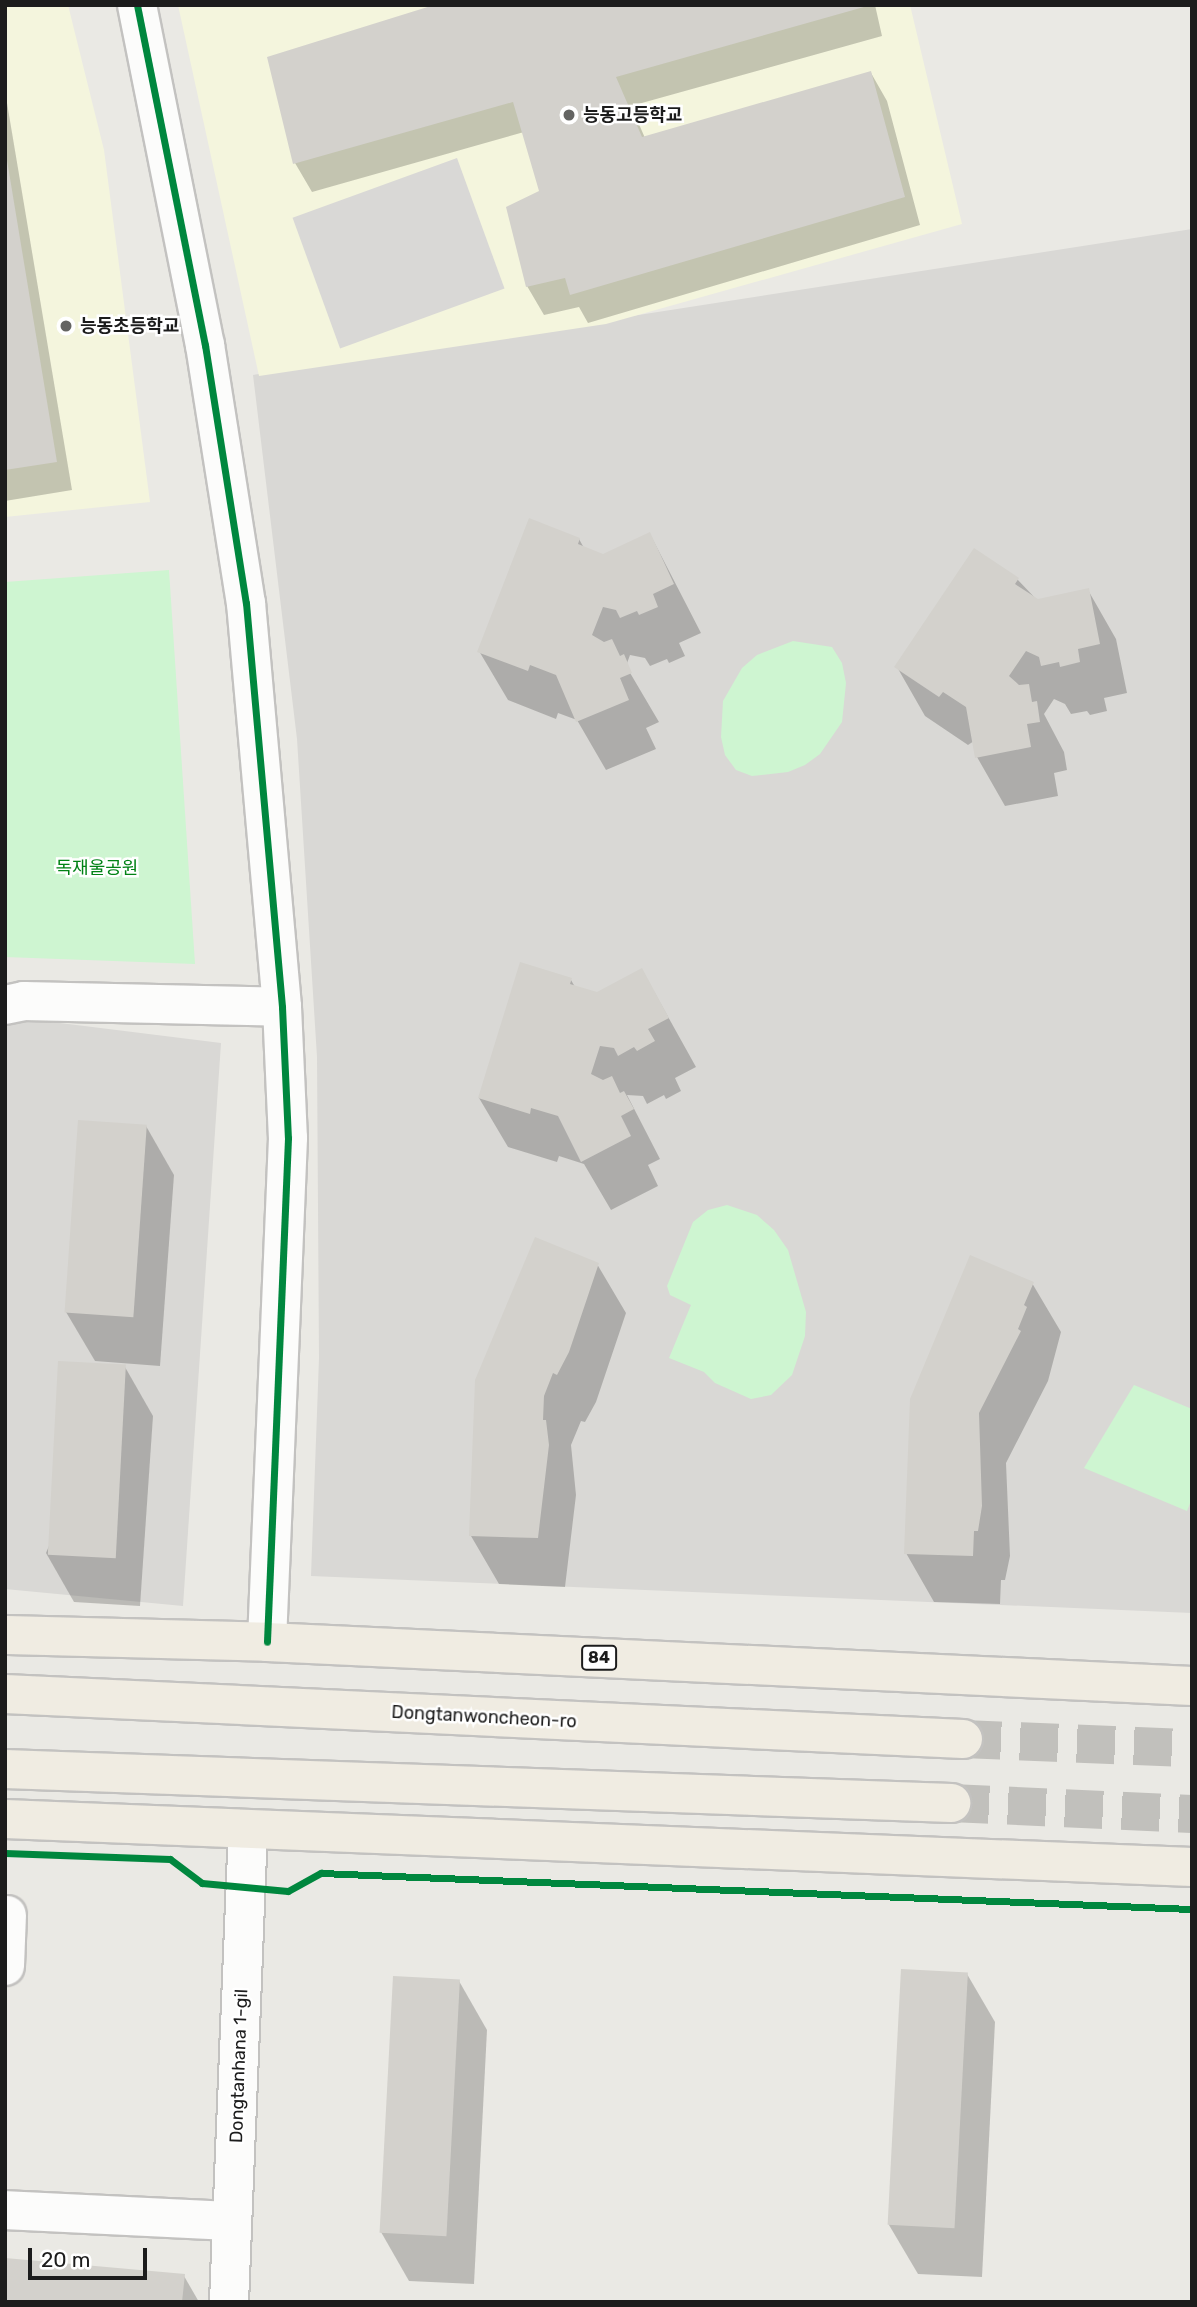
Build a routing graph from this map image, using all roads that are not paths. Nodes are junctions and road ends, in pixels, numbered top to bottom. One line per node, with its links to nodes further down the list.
1 (137, 5): 3 (street)
2 (5, 1005): 3 (street)
3 (282, 1007): 5 (street)
4 (5, 1635): 5 (main road, 84)
5 (267, 1642): 6 (main road, 84)
6 (1192, 1686)
7 (5, 1694): 8 (main road, Dongtanwoncheon-ro)
8 (963, 1739)
9 (5, 1769): 10 (main road)
10 (951, 1802)
11 (5, 1819): 12 (main road)
12 (248, 1831): 13 (main road); 17 (street, Dongtanhana 1-gil)
13 (1192, 1867)
14 (7, 1915): 15 (street)
15 (5, 1966)
16 (5, 2210): 17 (street)
17 (232, 2221): 18 (street, Dongtanhana 1-gil)
18 (229, 2302)

